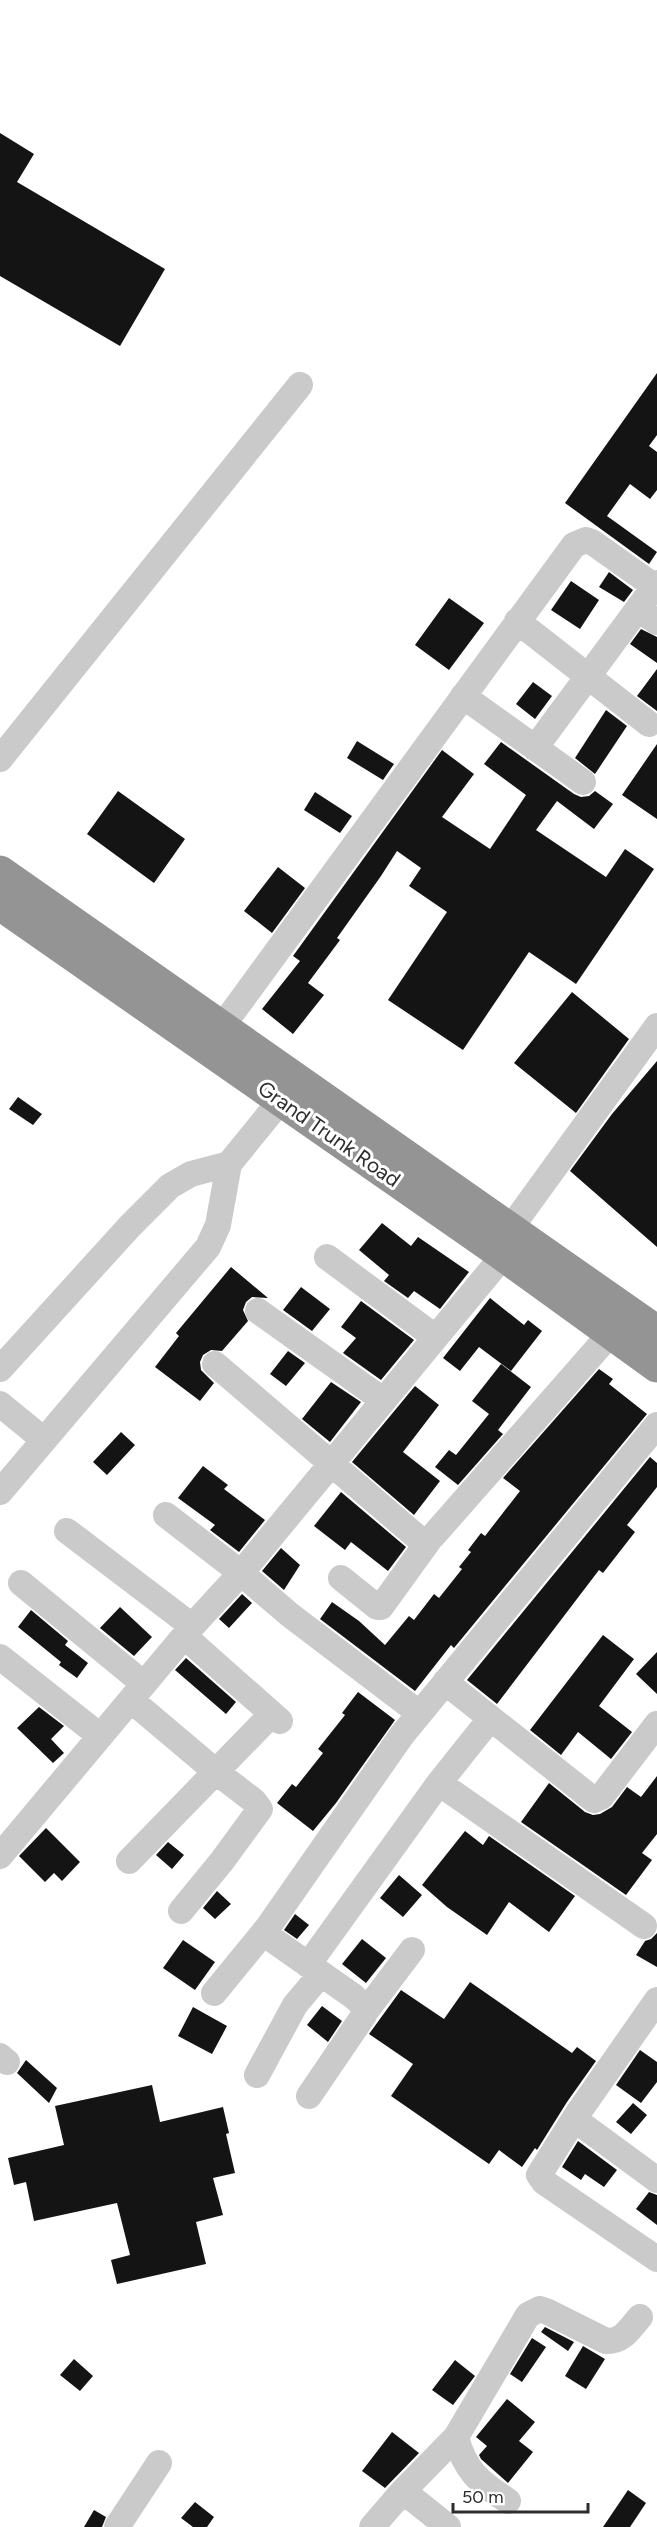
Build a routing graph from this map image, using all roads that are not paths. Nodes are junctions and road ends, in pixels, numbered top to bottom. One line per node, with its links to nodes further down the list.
1 (300, 385): 9 (street)
2 (656, 585): 3 (street); 4 (street)
3 (648, 616): 5 (street)
4 (517, 621): 5 (street); 6 (street)
5 (589, 675): 7 (street); 8 (street)
6 (463, 696): 8 (street); 14 (street)
7 (649, 723)
8 (535, 748): 10 (street)
9 (0, 759)
10 (583, 782)
11 (0, 872): 14 (highway, Grand Trunk Road)
12 (0, 904): 15 (highway, Grand Trunk Road)
13 (657, 1026): 17 (street)
14 (221, 1028): 17 (highway, Grand Trunk Road)
15 (281, 1100): 16 (street); 17 (highway, Grand Trunk Road)
16 (229, 1164): 25 (street); 29 (street)
17 (506, 1243): 20 (highway, Grand Trunk Road); 21 (highway, Grand Trunk Road); 22 (street)
18 (327, 1257): 22 (street)
19 (258, 1311): 26 (street)
20 (656, 1329)
21 (611, 1333): 24 (highway, Grand Trunk Road); 34 (street)
22 (435, 1337): 26 (street)
23 (215, 1364): 30 (street)
24 (657, 1366)
25 (0, 1369)
26 (382, 1400): 30 (street)
27 (0, 1404): 29 (street)
28 (657, 1425): 40 (street)
29 (44, 1440): 31 (street)
30 (330, 1462): 34 (street); 35 (street)
31 (0, 1492)
32 (166, 1515): 35 (street)
33 (67, 1531): 38 (street)
34 (430, 1539): 36 (street)
35 (241, 1573): 38 (street); 42 (street)
36 (341, 1578)
37 (21, 1582): 41 (street)
38 (188, 1631): 41 (street); 46 (street)
39 (0, 1657): 45 (street)
40 (445, 1682): 42 (street); 43 (street)
41 (138, 1692): 45 (street); 46 (street)
42 (419, 1713): 52 (street)
43 (490, 1719): 44 (street); 47 (street)
44 (657, 1724)
45 (100, 1736): 48 (street)
46 (215, 1771): 49 (street); 50 (street)
47 (439, 1783): 51 (street); 54 (street)
48 (0, 1856)
49 (129, 1861)
50 (181, 1911)
51 (644, 1926)
52 (263, 1933): 54 (street); 55 (street)
53 (412, 1950): 57 (street)
54 (315, 1969): 57 (street); 58 (street)
55 (214, 1993)
56 (657, 2000): 60 (street)
57 (366, 2011): 59 (street)
58 (257, 2075)
59 (309, 2096)
60 (574, 2119): 61 (street); 62 (street)
61 (657, 2180)
62 (657, 2259)
63 (640, 2317): 64 (street)
64 (456, 2437): 66 (street); 67 (street)
65 (159, 2463): 68 (street)
66 (403, 2491): 69 (street); 70 (street)
67 (508, 2501)
68 (117, 2527)
69 (372, 2527)
70 (448, 2527)

